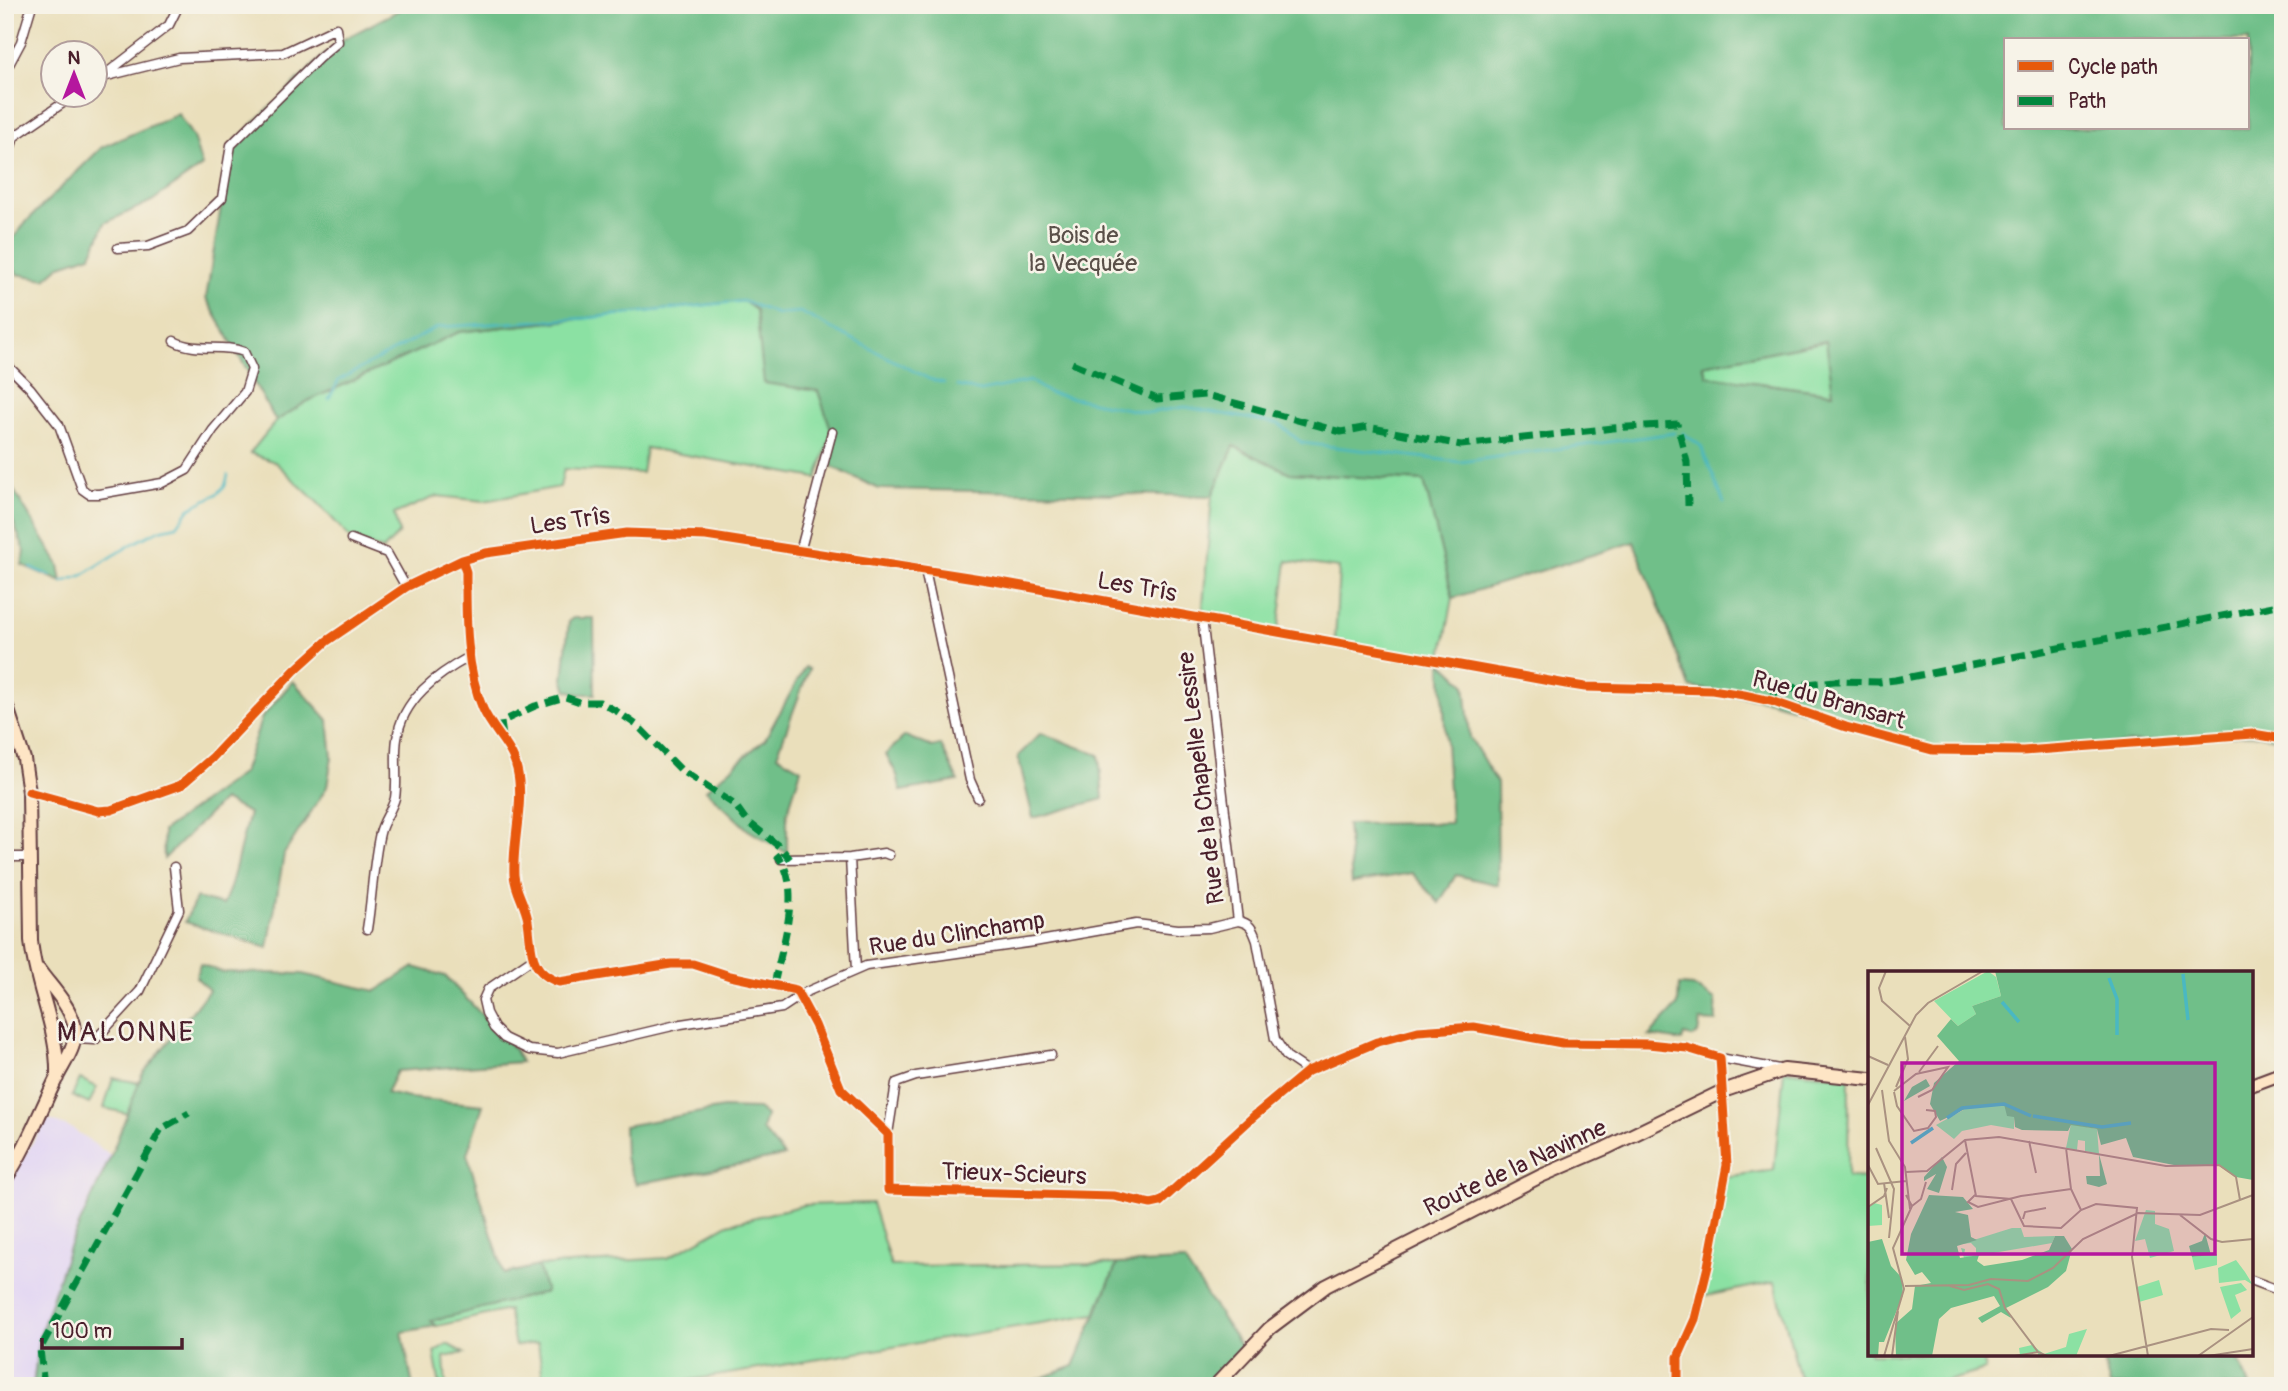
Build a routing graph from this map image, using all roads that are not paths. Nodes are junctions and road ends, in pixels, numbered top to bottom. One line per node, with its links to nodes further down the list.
1 (32, 5): 3 (street)
2 (179, 5): 4 (street)
3 (5, 72)
4 (108, 72)
5 (108, 77): 10 (street)
6 (56, 108): 7 (street)
7 (14, 137): 8 (street); 9 (street)
8 (5, 143)
9 (5, 165)
10 (118, 248)
11 (174, 341): 12 (street)
12 (5, 363)
13 (832, 432): 15 (street)
14 (351, 539): 18 (street)
15 (800, 552): 16 (street, Les Trîs); 17 (street, Les Trîs)
16 (462, 560): 18 (street, Les Trîs); 20 (street)
17 (925, 570): 19 (street, Les Trîs); 24 (street)
18 (406, 587): 23 (street, Les Trîs)
19 (1202, 618): 22 (street, Rue du Bransart); 31 (street, Rue de la Chapelle Lessire)
20 (469, 657): 32 (street); 33 (street)
21 (5, 701): 23 (street)
22 (2283, 739)
23 (29, 792): 27 (street)
24 (978, 798)
25 (888, 855): 28 (street)
26 (5, 857): 27 (street)
27 (30, 858): 34 (street)
28 (850, 858): 29 (street); 35 (street)
29 (780, 859)
30 (174, 867): 37 (street)
31 (1238, 921): 35 (street, Rue du Clinchamp); 41 (street, Rue de la Chapelle Lessire)
32 (367, 929)
33 (532, 959): 36 (street); 36 (street, Rue du Clinchamp)
34 (33, 962): 37 (street); 43 (street)
35 (856, 970): 36 (street, Rue du Clinchamp)
36 (800, 998): 47 (street)
37 (75, 1039): 43 (street)
38 (1051, 1055): 47 (street)
39 (1720, 1058): 40 (street); 41 (street); 46 (street)
40 (1784, 1070): 44 (street, Route de la Navinne); 46 (street, Route de la Navinne)
41 (1308, 1071): 47 (street, Trieux-Scieurs)
42 (2283, 1073): 45 (street)
43 (57, 1078): 48 (street)
44 (1868, 1079)
45 (2253, 1084)
46 (1723, 1091): 51 (street, Route de la Navinne); 52 (street)
47 (888, 1134)
48 (5, 1180)
49 (2253, 1281): 50 (street)
50 (2283, 1292)
51 (1215, 1386)
52 (1678, 1386)

